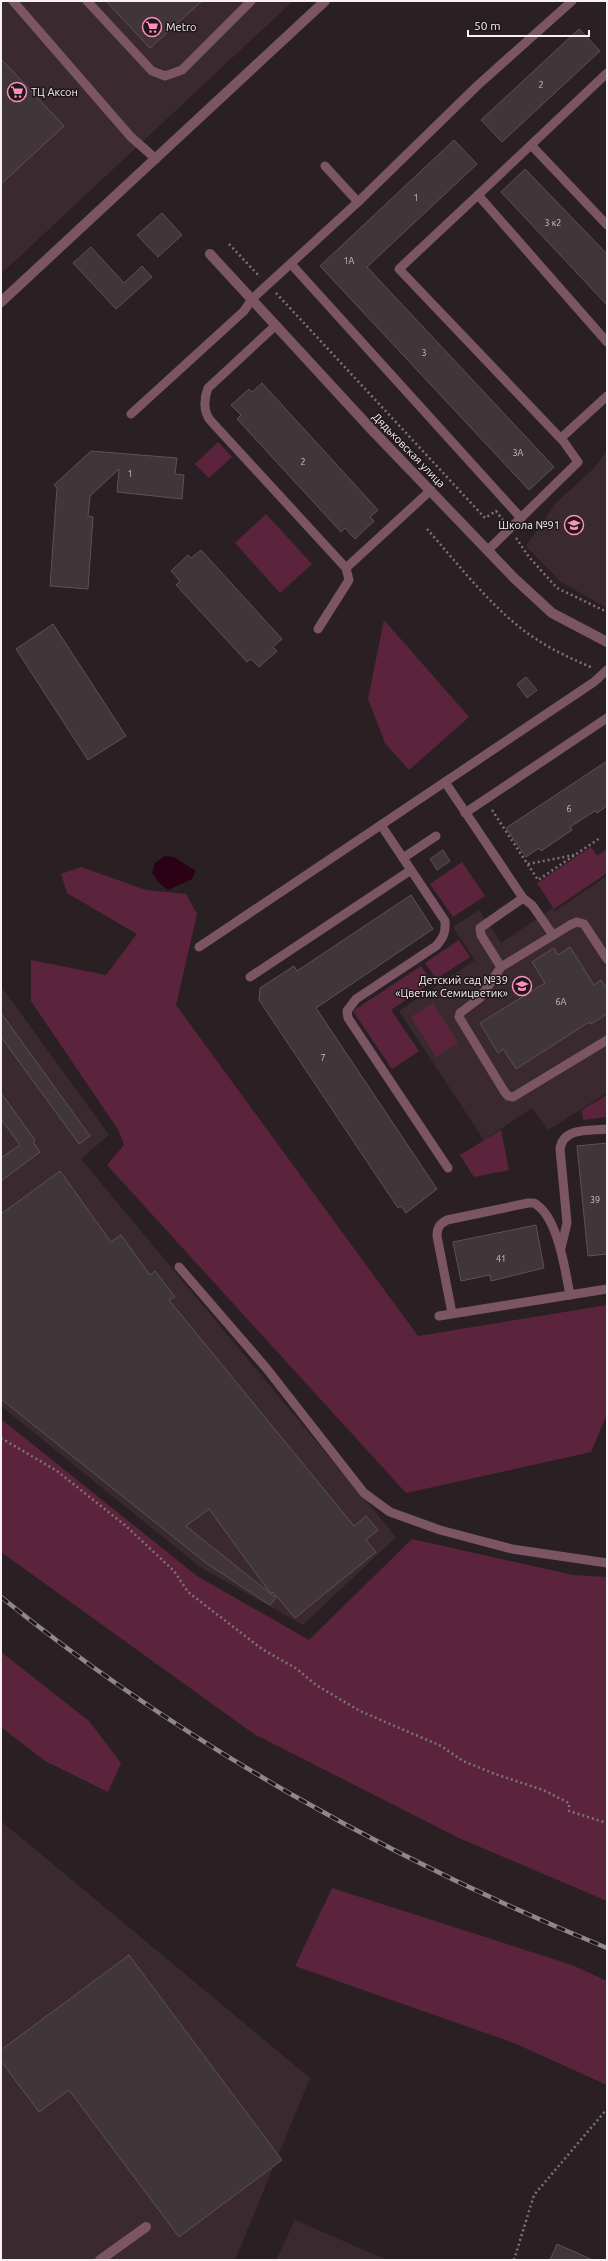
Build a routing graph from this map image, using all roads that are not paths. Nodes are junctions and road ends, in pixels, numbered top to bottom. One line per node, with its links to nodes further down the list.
1 (12, 1): 8 (lane)
2 (87, 1): 3 (lane)
3 (251, 1)
4 (325, 1): 8 (street)
5 (572, 1): 11 (lane)
6 (607, 73): 7 (lane)
7 (532, 146): 10 (lane); 12 (lane)
8 (156, 159): 16 (street)
9 (325, 166): 11 (lane)
10 (478, 195): 18 (lane); 21 (lane)
11 (358, 202): 14 (lane)
12 (607, 225)
13 (210, 254): 15 (street, Дядьковская улица)
14 (291, 264): 15 (lane); 23 (lane)
15 (252, 299): 17 (street, Дядьковская улица); 20 (lane)
16 (1, 302)
17 (276, 325): 22 (street, Дядьковская улица); 25 (lane)
18 (607, 342)
19 (607, 396): 21 (lane)
20 (131, 414)
21 (561, 438): 23 (lane)
22 (431, 490): 24 (street, Дядьковская улица); 25 (lane)
23 (521, 518): 24 (lane)
24 (488, 550): 27 (street, Дядьковская улица)
25 (346, 568): 26 (lane)
26 (318, 629)
27 (607, 642)
28 (607, 670): 30 (lane)
29 (607, 718): 31 (lane)
30 (445, 782): 31 (lane); 32 (lane)
31 (466, 813): 36 (lane)
32 (380, 825): 34 (lane); 38 (lane)
33 (436, 836): 34 (lane)
34 (403, 858): 35 (lane)
35 (410, 870): 41 (lane); 44 (lane)
36 (523, 898): 37 (lane); 40 (lane)
37 (553, 935): 39 (lane); 40 (lane)
38 (199, 947)
39 (607, 959)
40 (501, 967): 42 (lane)
41 (250, 977)
42 (607, 1040)
43 (607, 1129): 45 (lane)
44 (448, 1168)
45 (561, 1248): 48 (lane); 49 (lane)
46 (180, 1267): 51 (lane)
47 (607, 1289): 48 (lane)
48 (570, 1295): 49 (lane)
49 (452, 1314): 50 (lane)
50 (439, 1316)
51 (607, 1563)
52 (146, 2227): 53 (street)
53 (100, 2260)

